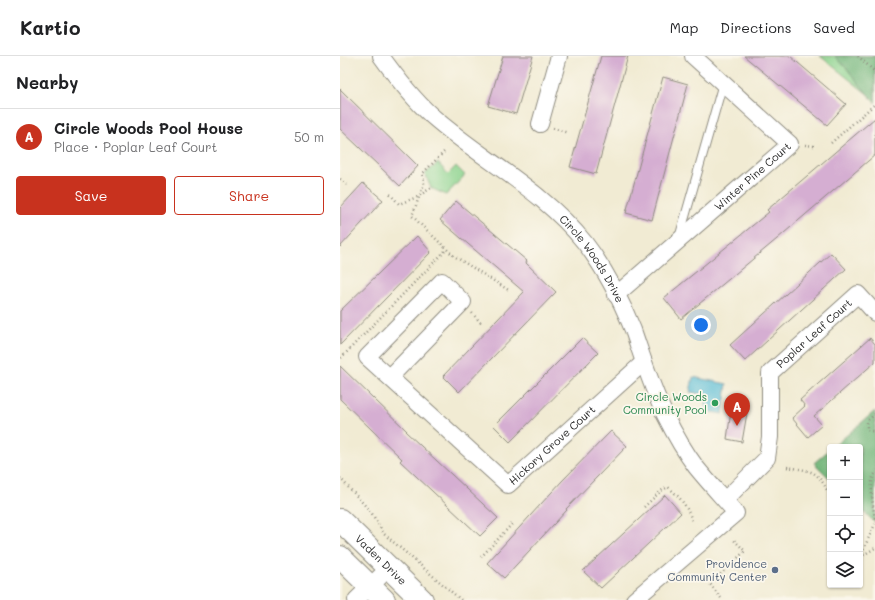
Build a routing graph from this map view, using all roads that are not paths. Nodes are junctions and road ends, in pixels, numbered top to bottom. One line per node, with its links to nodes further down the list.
1 (381, 56): 7 (street, Circle Woods Drive)
2 (559, 56): 5 (street)
3 (693, 56): 4 (street, Winter Pine Court)
4 (723, 83): 6 (lane); 6 (street, Winter Pine Court)
5 (540, 124)
6 (678, 240): 7 (street, Winter Pine Court)
7 (616, 295): 9 (street, Circle Woods Drive)
8 (875, 313): 11 (street, Poplar Leaf Court)
9 (644, 362): 10 (street, Hickory Grove Court); 11 (street, Circle Woods Drive)
10 (390, 378): 10 (street, Hickory Grove Court)
11 (725, 500): 17 (street, Circle Woods Drive)
12 (340, 520): 14 (street, Vaden Drive)
13 (340, 557): 15 (street)
14 (389, 568): 15 (street); 16 (street, Vaden Drive)
15 (370, 595)
16 (422, 600)
17 (634, 600)

